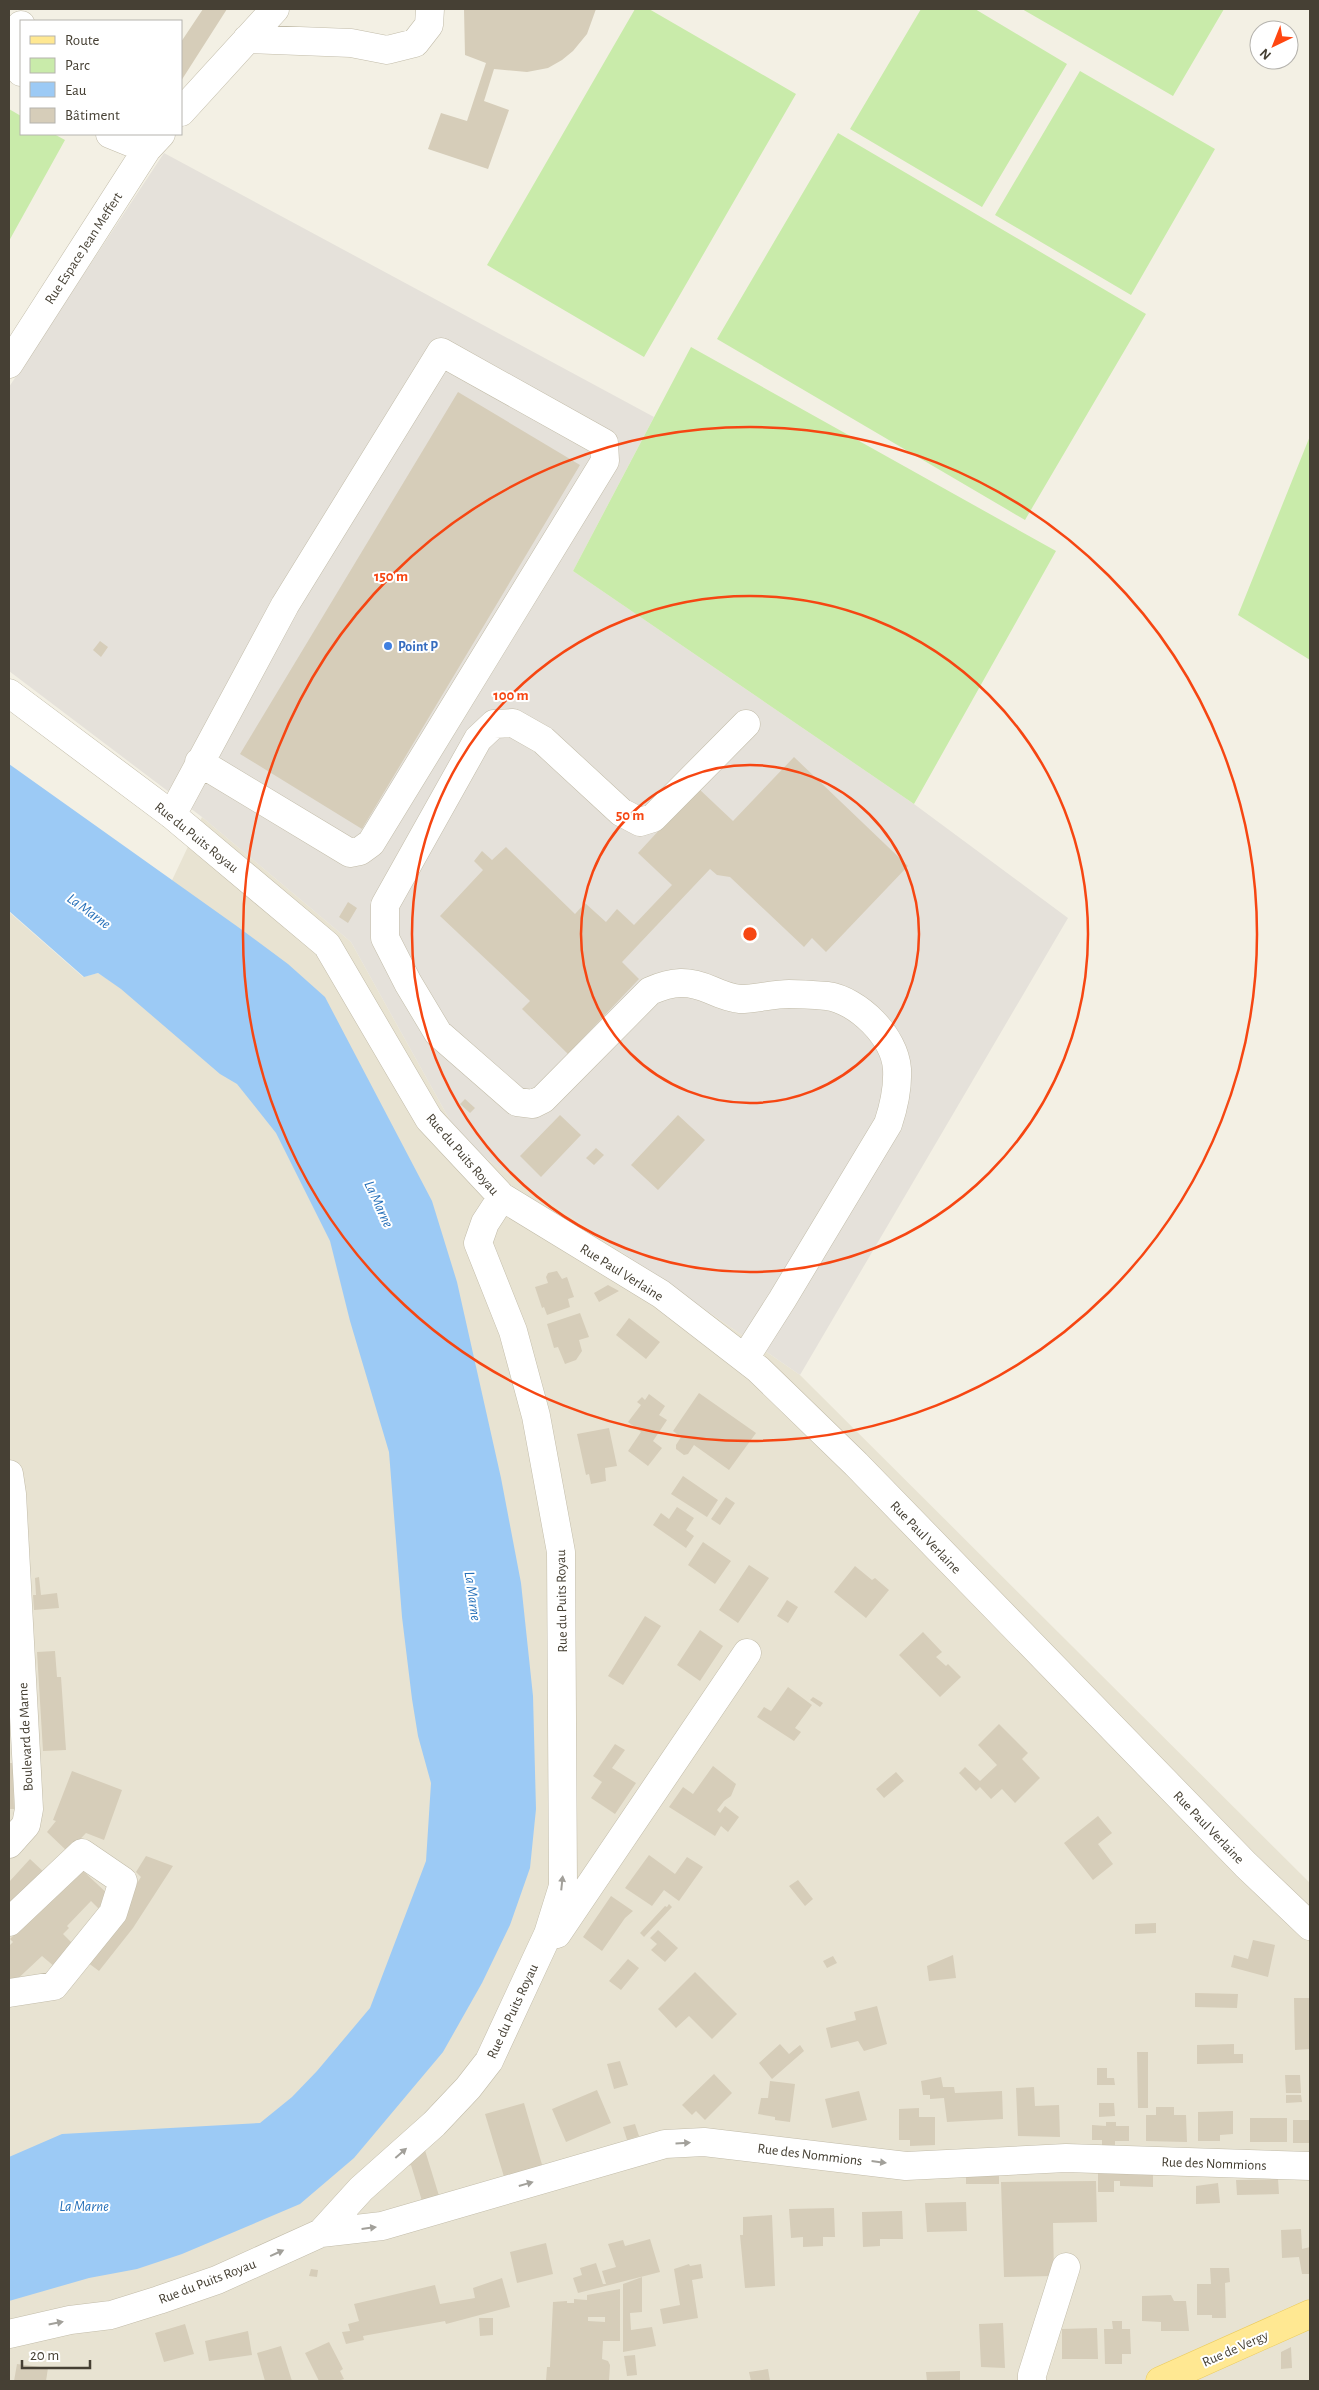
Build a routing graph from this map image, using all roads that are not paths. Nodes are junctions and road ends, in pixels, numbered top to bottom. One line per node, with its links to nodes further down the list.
1 (30, 9): 4 (street)
2 (275, 9): 6 (street)
3 (430, 9): 6 (street)
4 (23, 20)
5 (20, 28): 7 (street)
6 (247, 39): 8 (street)
7 (20, 71)
8 (182, 111)
9 (116, 135): 10 (street)
10 (154, 142): 11 (street, Rue Espace Jean Meffert)
11 (9, 364)
12 (9, 693): 15 (street, Rue du Puits Royau)
13 (746, 724): 17 (street)
14 (199, 762): 14 (street); 15 (street)
15 (172, 815): 16 (street, Rue du Puits Royau)
16 (502, 1197): 17 (street, Rue Paul Verlaine); 23 (street, Rue du Puits Royau, one-way to 16)
17 (745, 1358): 22 (street, Rue Paul Verlaine)
18 (9, 1474): 20 (street, Boulevard de Marne)
19 (747, 1653): 23 (street)
20 (9, 1844)
21 (9, 1922): 24 (street)
22 (1310, 1926)
23 (530, 1974): 26 (street, Rue du Puits Royau, one-way to 23)
24 (9, 1993)
25 (1310, 2166): 26 (street, Rue des Nommions, one-way to 25)
26 (321, 2233): 29 (street, Rue du Puits Royau, one-way to 26)
27 (1066, 2267): 30 (street)
28 (1310, 2314): 31 (main road, Rue de Vergy)
29 (9, 2334)
30 (1032, 2381)
31 (1160, 2381)

